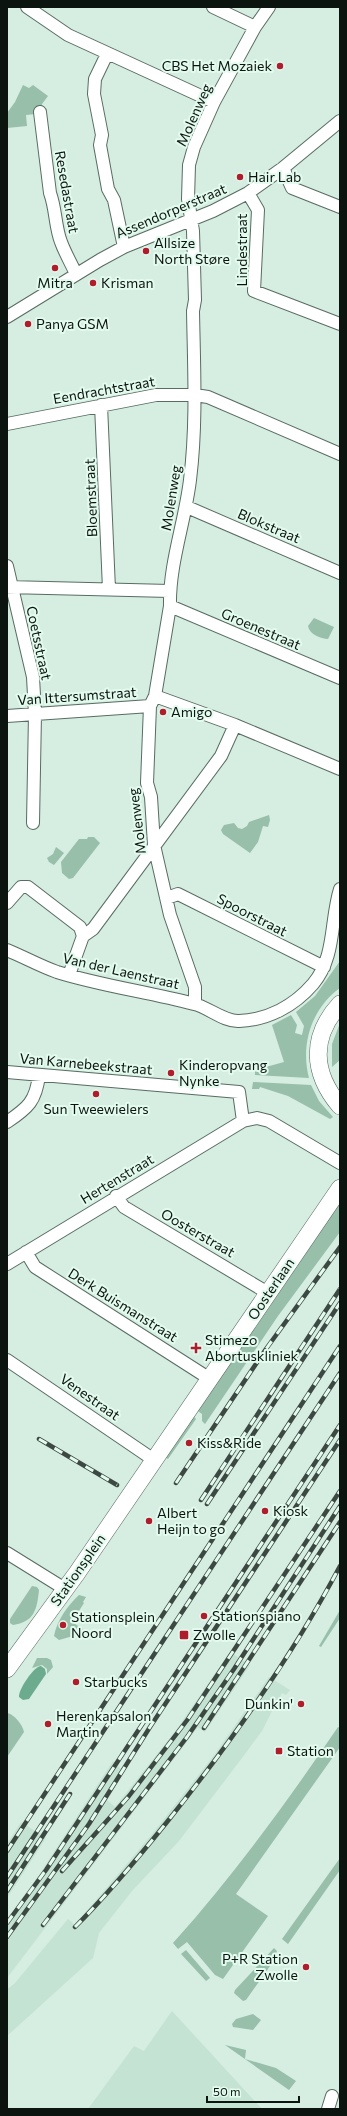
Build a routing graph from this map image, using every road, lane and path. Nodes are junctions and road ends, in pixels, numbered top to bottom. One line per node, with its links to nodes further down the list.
1 (27, 7): 5 (street)
2 (213, 7): 4 (street)
3 (269, 7): 4 (street, Molenweg)
4 (255, 27): 6 (street, Molenweg)
5 (107, 54): 6 (street); 13 (street)
6 (214, 102): 12 (street, Molenweg)
7 (40, 112): 14 (street, Resedastraat)
8 (340, 121): 9 (street, Assendorperstraat)
9 (283, 168): 10 (street, Assendorperstraat); 11 (street)
10 (248, 193): 12 (street, Assendorperstraat); 16 (street, Lindestraat)
11 (340, 207)
12 (191, 220): 13 (street, Assendorperstraat); 17 (street, Molenweg)
13 (124, 247): 14 (street, Assendorperstraat)
14 (76, 274): 15 (street, Assendorperstraat)
15 (7, 317)
16 (340, 324)
17 (195, 395): 18 (street, Eendrachtstraat); 20 (street, Eendrachtstraat); 21 (street, Molenweg)
18 (101, 405): 19 (street, Eendrachtstraat); 25 (street, Bloemstraat)
19 (7, 424)
20 (340, 454)
21 (187, 507): 23 (street, Blokstraat); 26 (street, Molenweg)
22 (7, 566): 24 (street, Coetsstraat)
23 (340, 573)
24 (10, 587): 25 (street); 30 (street, Coetsstraat)
25 (109, 589): 26 (street)
26 (170, 591): 27 (street, Molenweg)
27 (170, 606): 28 (street, Groenestraat); 29 (street, Molenweg)
28 (340, 678)
29 (152, 701): 30 (street, Van Ittersumstraat); 32 (street, Van Ittersumstraat); 35 (street, Molenweg)
30 (35, 714): 31 (street, Van Ittersumstraat); 34 (street, Coetsstraat)
31 (7, 716)
32 (235, 725): 33 (street, Van Ittersumstraat); 35 (street)
33 (340, 769)
34 (33, 822)
35 (154, 845): 37 (street, Molenweg); 39 (street)
36 (340, 889): 41 (street)
37 (167, 898): 41 (street, Spoorstraat); 43 (street, Molenweg)
38 (7, 902): 39 (street)
39 (83, 936): 42 (street)
40 (7, 950): 42 (street, Van der Laenstraat)
41 (324, 968): 43 (street, Van der Laenstraat)
42 (70, 975): 43 (street, Van der Laenstraat)
43 (195, 1004)
44 (340, 1004): 47 (street)
45 (7, 1072): 46 (street, Van Karnebeekstraat)
46 (38, 1075): 48 (street, Van Karnebeekstraat); 49 (street)
47 (340, 1106)
48 (243, 1121): 50 (street); 52 (street, Hertenstraat)
49 (7, 1122)
50 (340, 1163)
51 (340, 1188): 55 (street, Oosterlaan)
52 (116, 1196): 53 (street, Hertenstraat); 55 (street, Oosterstraat)
53 (26, 1252): 54 (street, Hertenstraat); 57 (street, Derk Buismanstraat)
54 (7, 1264)
55 (268, 1293): 57 (street, Oosterlaan)
56 (7, 1360): 58 (street, Venestraat)
57 (210, 1379): 58 (street, Oosterlaan)
58 (151, 1465): 60 (street, Stationsplein)
59 (7, 1554): 60 (street)
60 (65, 1589): 61 (street, Stationsplein)
61 (7, 1670)
62 (332, 2096): 63 (street)
63 (328, 2109)

